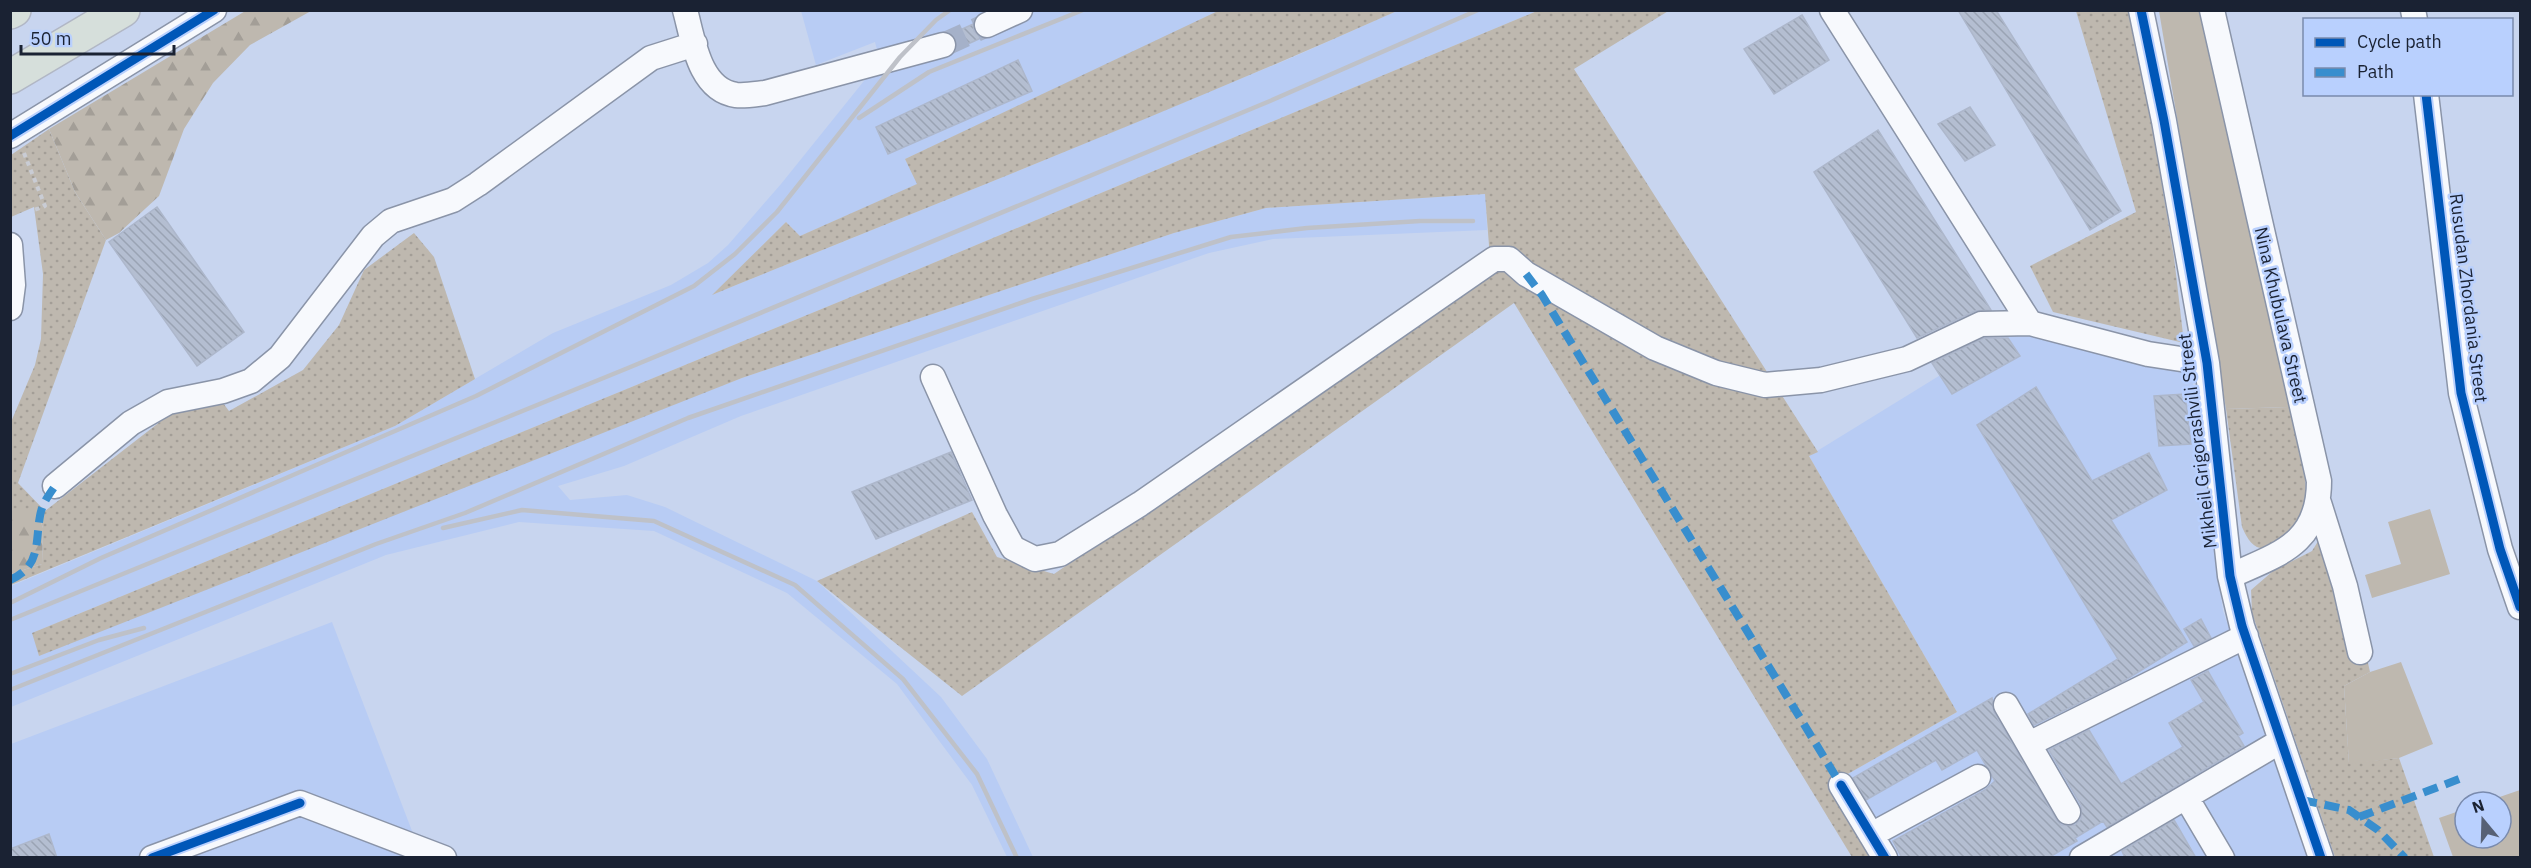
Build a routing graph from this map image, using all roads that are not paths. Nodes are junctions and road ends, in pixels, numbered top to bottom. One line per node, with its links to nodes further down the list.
1 (123, 10): 11 (highway)
2 (214, 10): 13 (street)
3 (685, 10): 9 (street)
4 (1020, 10): 8 (street)
5 (1832, 10): 16 (street)
6 (2141, 10): 17 (street, Mikheil Grigorashvili Street)
7 (2211, 10): 20 (street, Nina Khubulava Street)
8 (987, 25)
9 (695, 44): 10 (street); 19 (street)
10 (943, 45)
11 (10, 77)
12 (2426, 96): 22 (street, Rusudan Zhordania Street)
13 (13, 134)
14 (10, 245): 15 (street)
15 (10, 308)
16 (2030, 323): 17 (street); 18 (street)
17 (2207, 363): 21 (street, Mikheil Grigorashvili Street)
18 (933, 377)
19 (55, 486)
20 (2319, 502): 21 (street, Nina Khubulava Street); 24 (street)
21 (2230, 576): 23 (street, Mikheil Grigorashvili Street)
22 (2520, 608)
23 (2246, 636): 26 (street, Mikheil Grigorashvili Street); 27 (street)
24 (2360, 652)
25 (2006, 705): 27 (street)
26 (2281, 741): 30 (street); 38 (street, Mikheil Grigorashvili Street)
27 (2029, 744): 31 (street)
28 (1978, 777): 32 (street)
29 (1841, 785): 32 (street)
30 (2186, 797): 36 (street); 37 (street)
31 (2068, 812)
32 (1871, 835): 35 (street)
33 (152, 858): 34 (street)
34 (444, 858)
35 (1885, 858)
36 (2082, 858)
37 (2222, 858)
38 (2321, 858)

